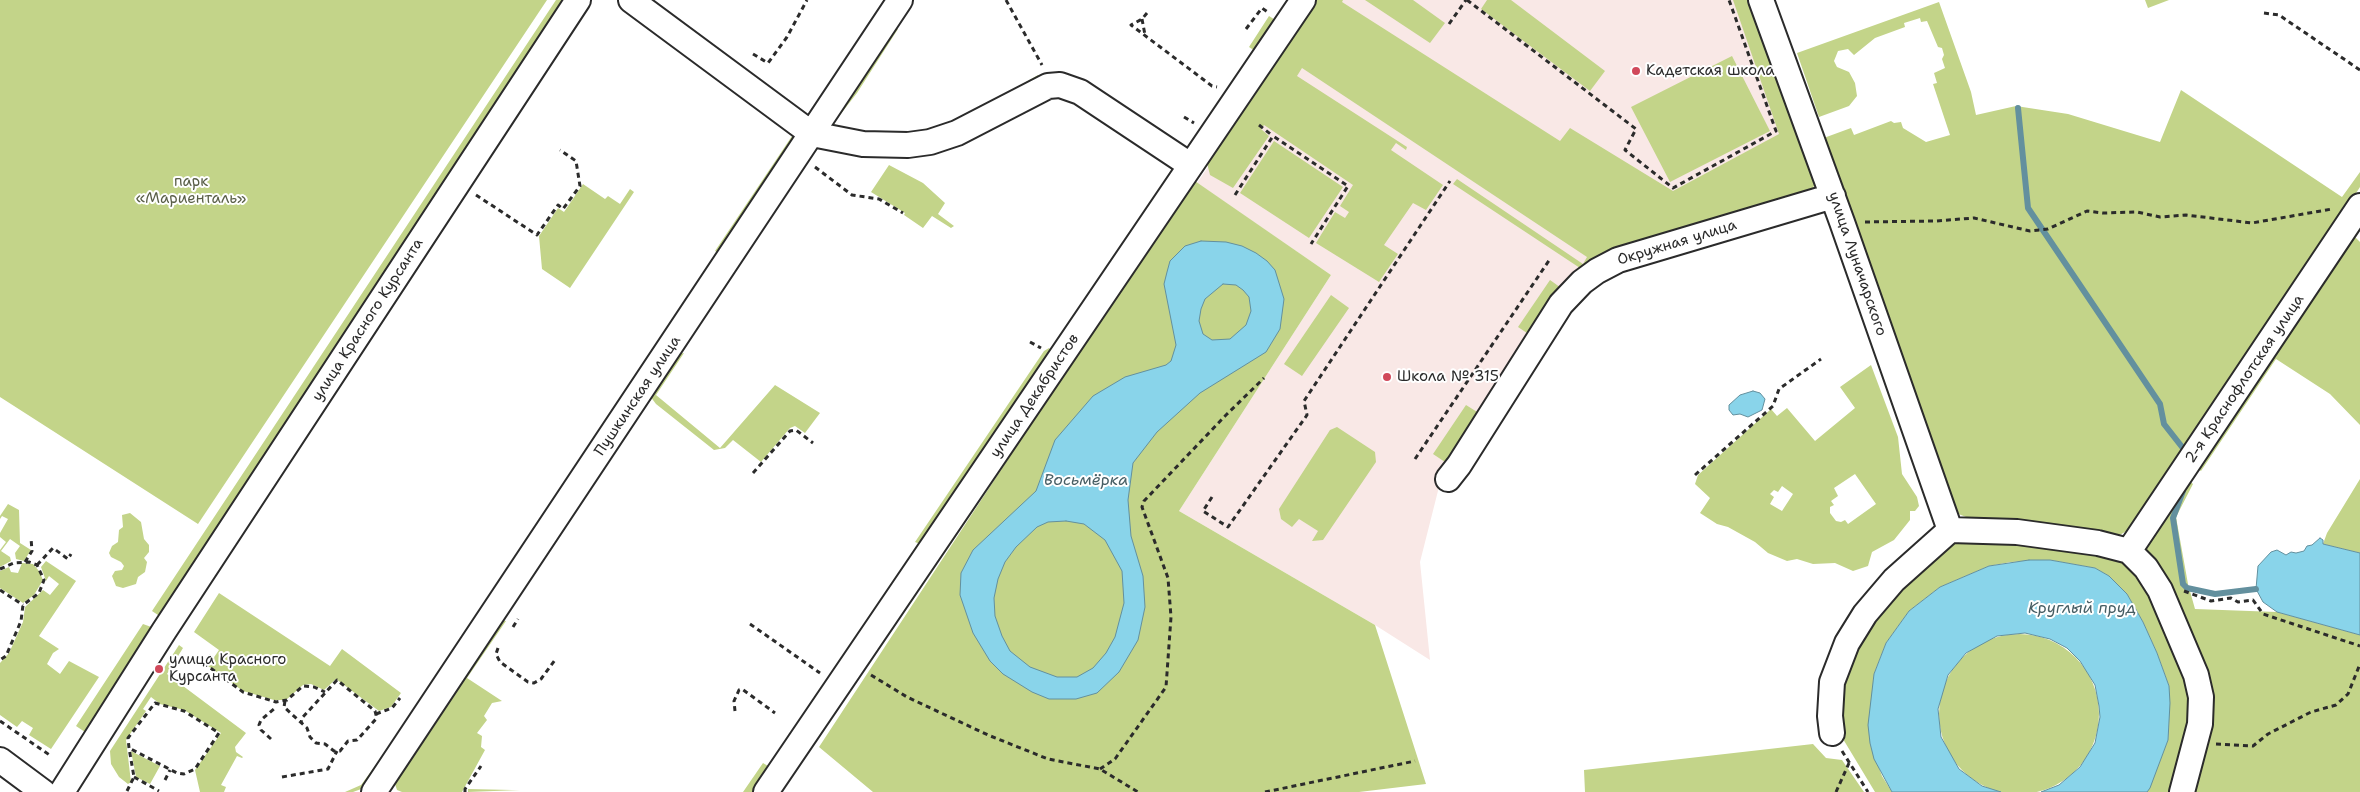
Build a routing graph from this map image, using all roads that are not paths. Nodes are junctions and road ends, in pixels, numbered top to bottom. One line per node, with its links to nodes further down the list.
1 (578, 0): 16 (street, улица Красного Курсанта)
2 (631, 0): 6 (street)
3 (900, 0): 6 (street, Пушкинская улица)
4 (1302, 0): 7 (street, улица Декабристов)
5 (1761, 0): 8 (street, улица Луначарского)
6 (812, 134): 7 (street); 17 (street, Пушкинская улица)
7 (1190, 166): 18 (street, улица Декабристов)
8 (1833, 196): 10 (street, Окружная улица); 11 (street, улица Луначарского)
9 (2357, 218): 12 (street, 2-я Краснофлотская улица)
10 (1448, 479)
11 (1950, 530): 12 (street); 13 (street)
12 (2129, 550): 19 (street)
13 (1832, 733)
14 (0, 760): 15 (street)
15 (43, 792)
16 (62, 792)
17 (374, 792)
18 (766, 792)
19 (2182, 792)

